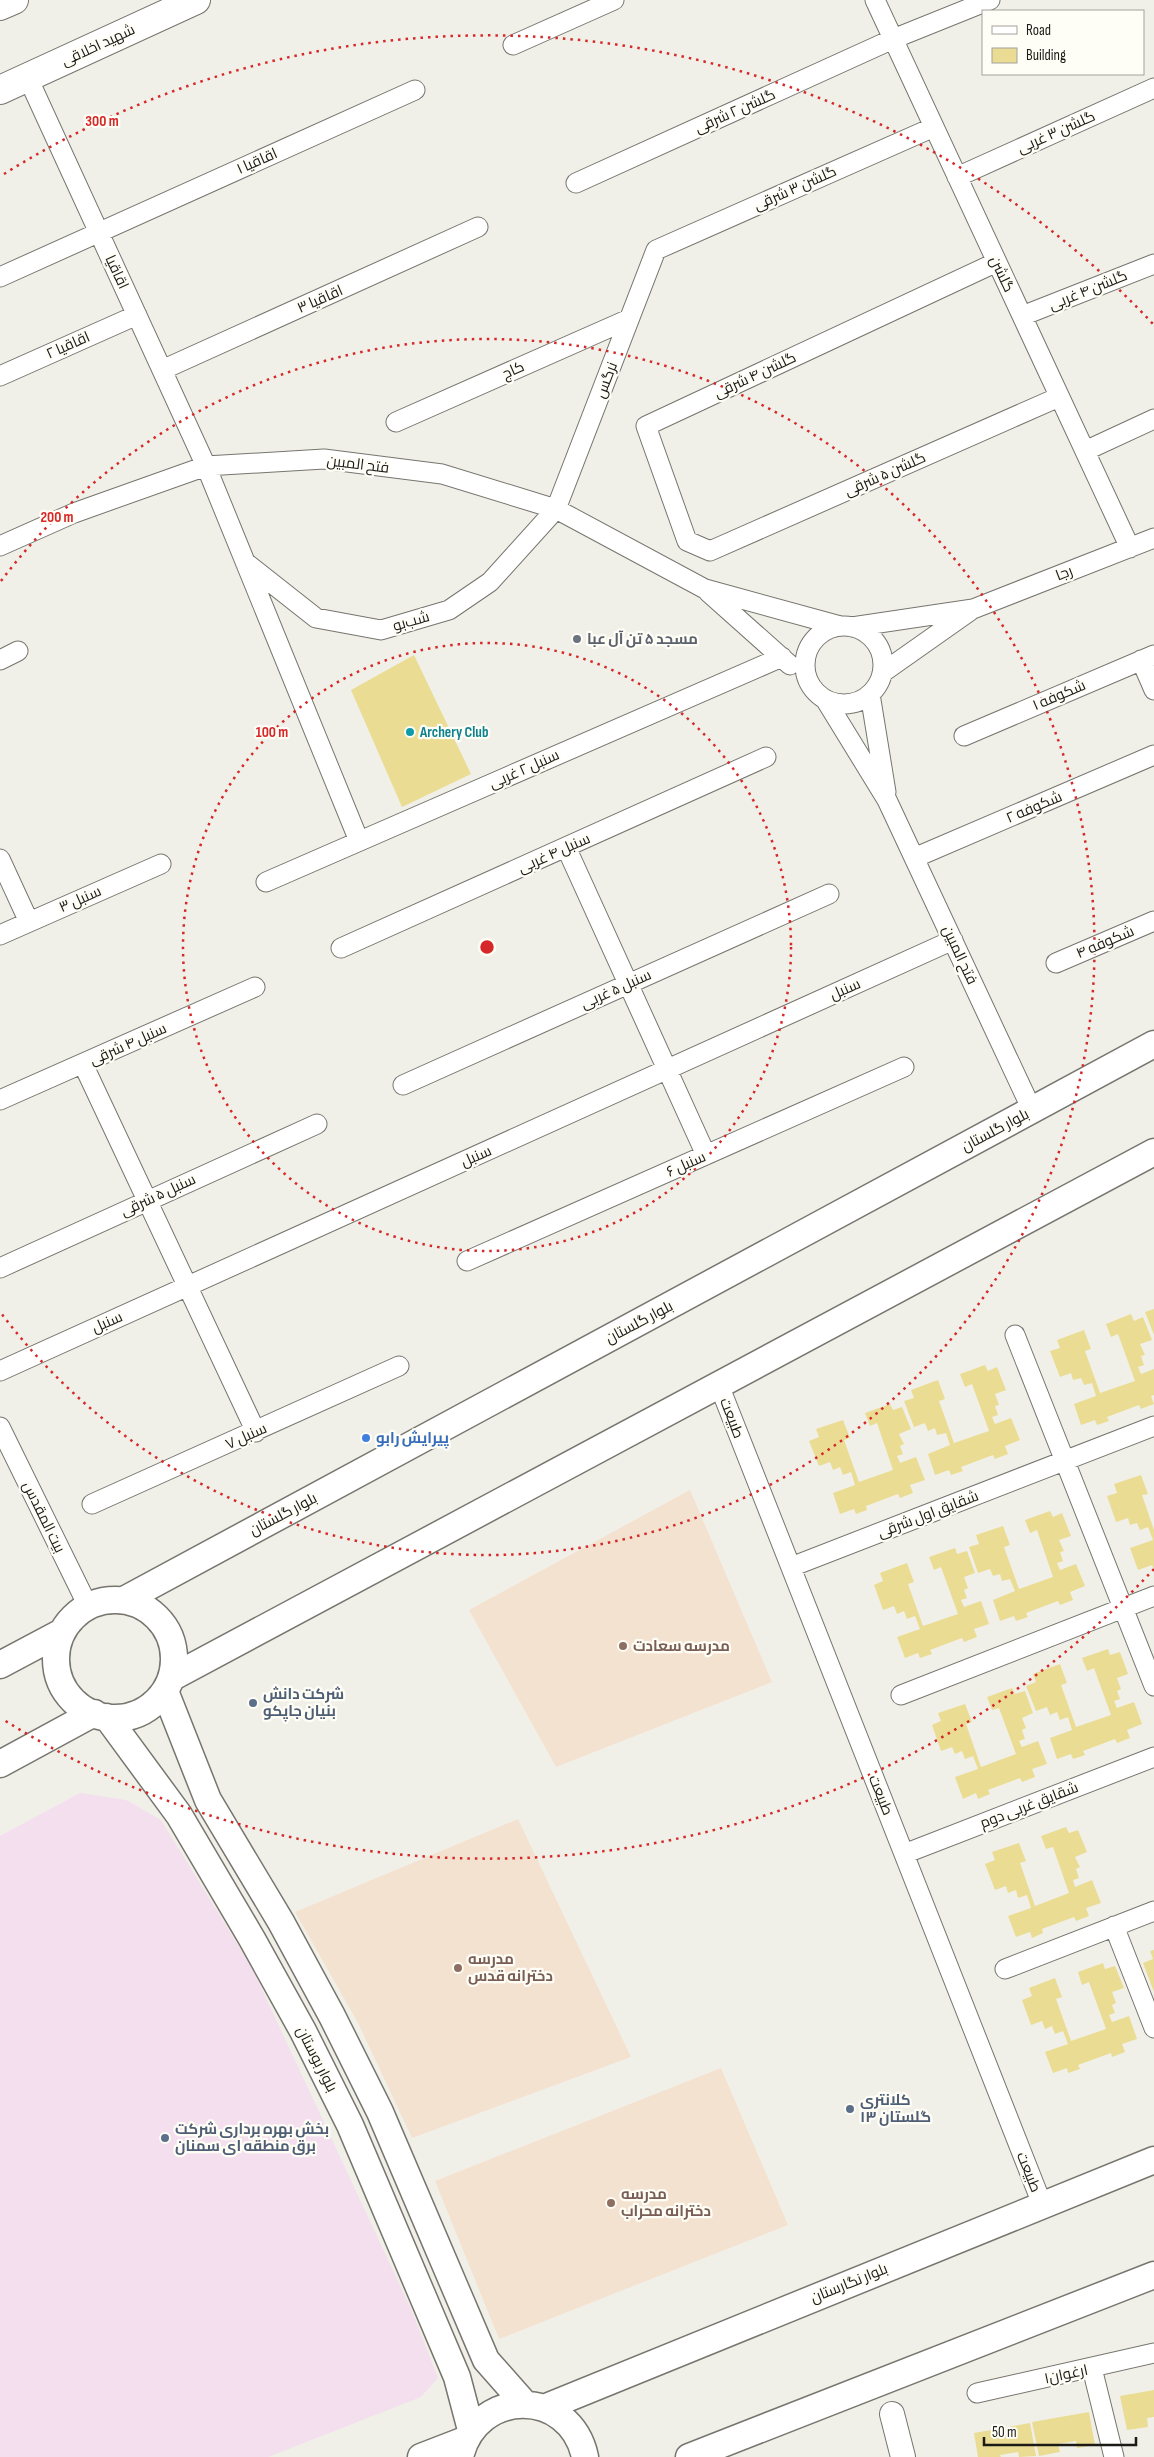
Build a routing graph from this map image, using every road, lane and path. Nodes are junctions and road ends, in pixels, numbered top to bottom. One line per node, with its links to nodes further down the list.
1 (14, 0): 6 (main road)
2 (196, 0): 9 (main road, شهید اخلاقی)
3 (614, 0): 8 (street)
4 (875, 0): 7 (street, گلشن)
5 (990, 0): 7 (street, گلشن ۲ شرقی)
6 (0, 6)
7 (893, 39): 13 (street, گلشن); 15 (street, گلشن ۲ شرقی)
8 (513, 45)
9 (28, 78): 11 (main road, شهید اخلاقی); 17 (street, اقاقیا)
10 (1154, 88): 14 (street, گلشن ۳ غربی)
11 (0, 90)
12 (415, 90): 17 (street, اقاقیا ۱)
13 (934, 127): 14 (street, گلشن); 18 (street, گلشن ۳ شرقی)
14 (957, 177): 19 (street, گلشن)
15 (576, 183)
16 (478, 227): 25 (street, اقاقیا ۳)
17 (99, 232): 21 (street, اقاقیا ۱); 22 (street, اقاقیا)
18 (656, 250): 24 (street, نرگس)
19 (997, 262): 23 (street, گلشن); 36 (street, گلشن ۴ شرقی)
20 (1154, 264): 23 (street, گلشن ۴ غربی)
21 (0, 277)
22 (137, 315): 25 (street, اقاقیا); 26 (street, اقاقیا ۲)
23 (1022, 316): 27 (street, گلشن)
24 (629, 319): 29 (street, کاج); 32 (street, نرگس)
25 (162, 370): 31 (street, اقاقیا)
26 (0, 376)
27 (1059, 397): 30 (street, گلشن); 36 (street, گلشن ۵ شرقی)
28 (1154, 419): 30 (street)
29 (396, 422)
30 (1085, 451): 35 (street, گلشن)
31 (206, 466): 32 (street, فتح المبین); 34 (street, فتح المبین); 37 (street, اقاقیا)
32 (556, 509): 37 (street, شب‌بو); 38 (street, فتح المبین)
33 (1154, 538): 35 (street, رجا)
34 (0, 546)
35 (1130, 548): 39 (street, رجا)
36 (710, 551)
37 (245, 562): 54 (street, اقاقیا)
38 (705, 589): 40 (street); 42 (street)
39 (973, 609): 40 (street); 45 (street)
40 (846, 627): 45 (street); 46 (street)
41 (18, 651): 44 (street)
42 (782, 657): 46 (street); 54 (street, سنبل ۲ غربی)
43 (1147, 657): 47 (street); 50 (street, شکوفه ۱)
44 (0, 660)
45 (882, 673): 48 (street)
46 (808, 681): 49 (street)
47 (1154, 690)
48 (870, 694): 49 (street); 53 (street)
49 (825, 698): 53 (street)
50 (964, 736)
51 (1154, 755): 56 (street, شکوفه ۲)
52 (766, 757): 55 (street, سنبل ۴ غربی)
53 (887, 800): 56 (street, فتح المبین)
54 (359, 841): 59 (street, سنبل ۲ غربی)
55 (566, 847): 65 (street, سنبل ۴ غربی); 67 (street)
56 (914, 858): 64 (street, فتح المبین)
57 (0, 859): 62 (street)
58 (161, 864): 62 (street, سنبل ۳)
59 (266, 882)
60 (829, 894): 67 (street, سنبل ۵ غربی)
61 (1154, 920): 66 (street, شکوفه ۴)
62 (29, 922): 63 (street, سنبل ۳)
63 (0, 935)
64 (952, 940): 72 (street, سنبل); 75 (street, فتح المبین)
65 (341, 948)
66 (1056, 963)
67 (628, 984): 72 (street); 73 (street, سنبل ۵ غربی)
68 (255, 987): 70 (street, سنبل ۴ شرقی)
69 (1154, 1044): 75 (main road, بلوار گلستان)
70 (83, 1064): 74 (street, سنبل ۴ شرقی); 79 (street)
71 (904, 1067): 78 (street, سنبل ۶)
72 (667, 1069): 78 (street); 82 (street, سنبل)
73 (403, 1085)
74 (0, 1100)
75 (1032, 1110): 94 (main road, بلوار گلستان)
76 (317, 1124): 79 (street, سنبل ۵ شرقی)
77 (1154, 1152): 86 (main road)
78 (706, 1154): 80 (street, سنبل ۶)
79 (147, 1200): 81 (street, سنبل ۵ شرقی); 82 (street)
80 (467, 1261)
81 (0, 1268)
82 (188, 1286): 85 (street, سنبل); 89 (street)
83 (1015, 1335): 90 (street)
84 (398, 1366): 89 (street, سنبل ۷)
85 (0, 1371)
86 (719, 1385): 92 (street, طبیعت); 99 (main road)
87 (1154, 1426): 90 (street, شقایق اول شرقی)
88 (0, 1427): 95 (street, بیت المقدس)
89 (256, 1432): 91 (street, سنبل ۷)
90 (1065, 1461): 92 (street, شقایق اول شرقی); 96 (street)
91 (92, 1504)
92 (791, 1568): 105 (street, طبیعت)
93 (1154, 1596): 96 (street)
94 (124, 1600): 95 (main road); 99 (main road)
95 (88, 1606): 97 (main road)
96 (1123, 1608): 100 (street); 101 (street)
97 (62, 1632): 98 (main road); 102 (main road)
98 (0, 1665)
99 (168, 1685): 102 (main road); 116 (main road)
100 (1154, 1686)
101 (901, 1695)
102 (100, 1715): 104 (main road); 118 (main road, بلوار بوستان)
103 (1154, 1757): 105 (street, شقایق غربی دوم)
104 (0, 1764)
105 (904, 1854): 111 (street, طبیعت)
106 (1154, 1911): 107 (street)
107 (1114, 1926): 108 (street); 109 (street)
108 (1005, 1969)
109 (1154, 2028)
110 (1154, 2160): 111 (main road, بلوار نگارستان)
111 (1042, 2204): 116 (main road, بلوار نگارستان)
112 (1154, 2275): 121 (main road)
113 (1154, 2353): 114 (street, ارغوان۱)
114 (1092, 2368): 115 (street, ارغوان۱); 123 (street)
115 (977, 2393)
116 (534, 2406): 118 (main road, بلوار نگارستان); 120 (main road)
117 (892, 2414): 122 (street)
118 (466, 2442): 119 (main road)
119 (421, 2457)
120 (585, 2457)
121 (689, 2457)
122 (903, 2457)
123 (1114, 2457)

